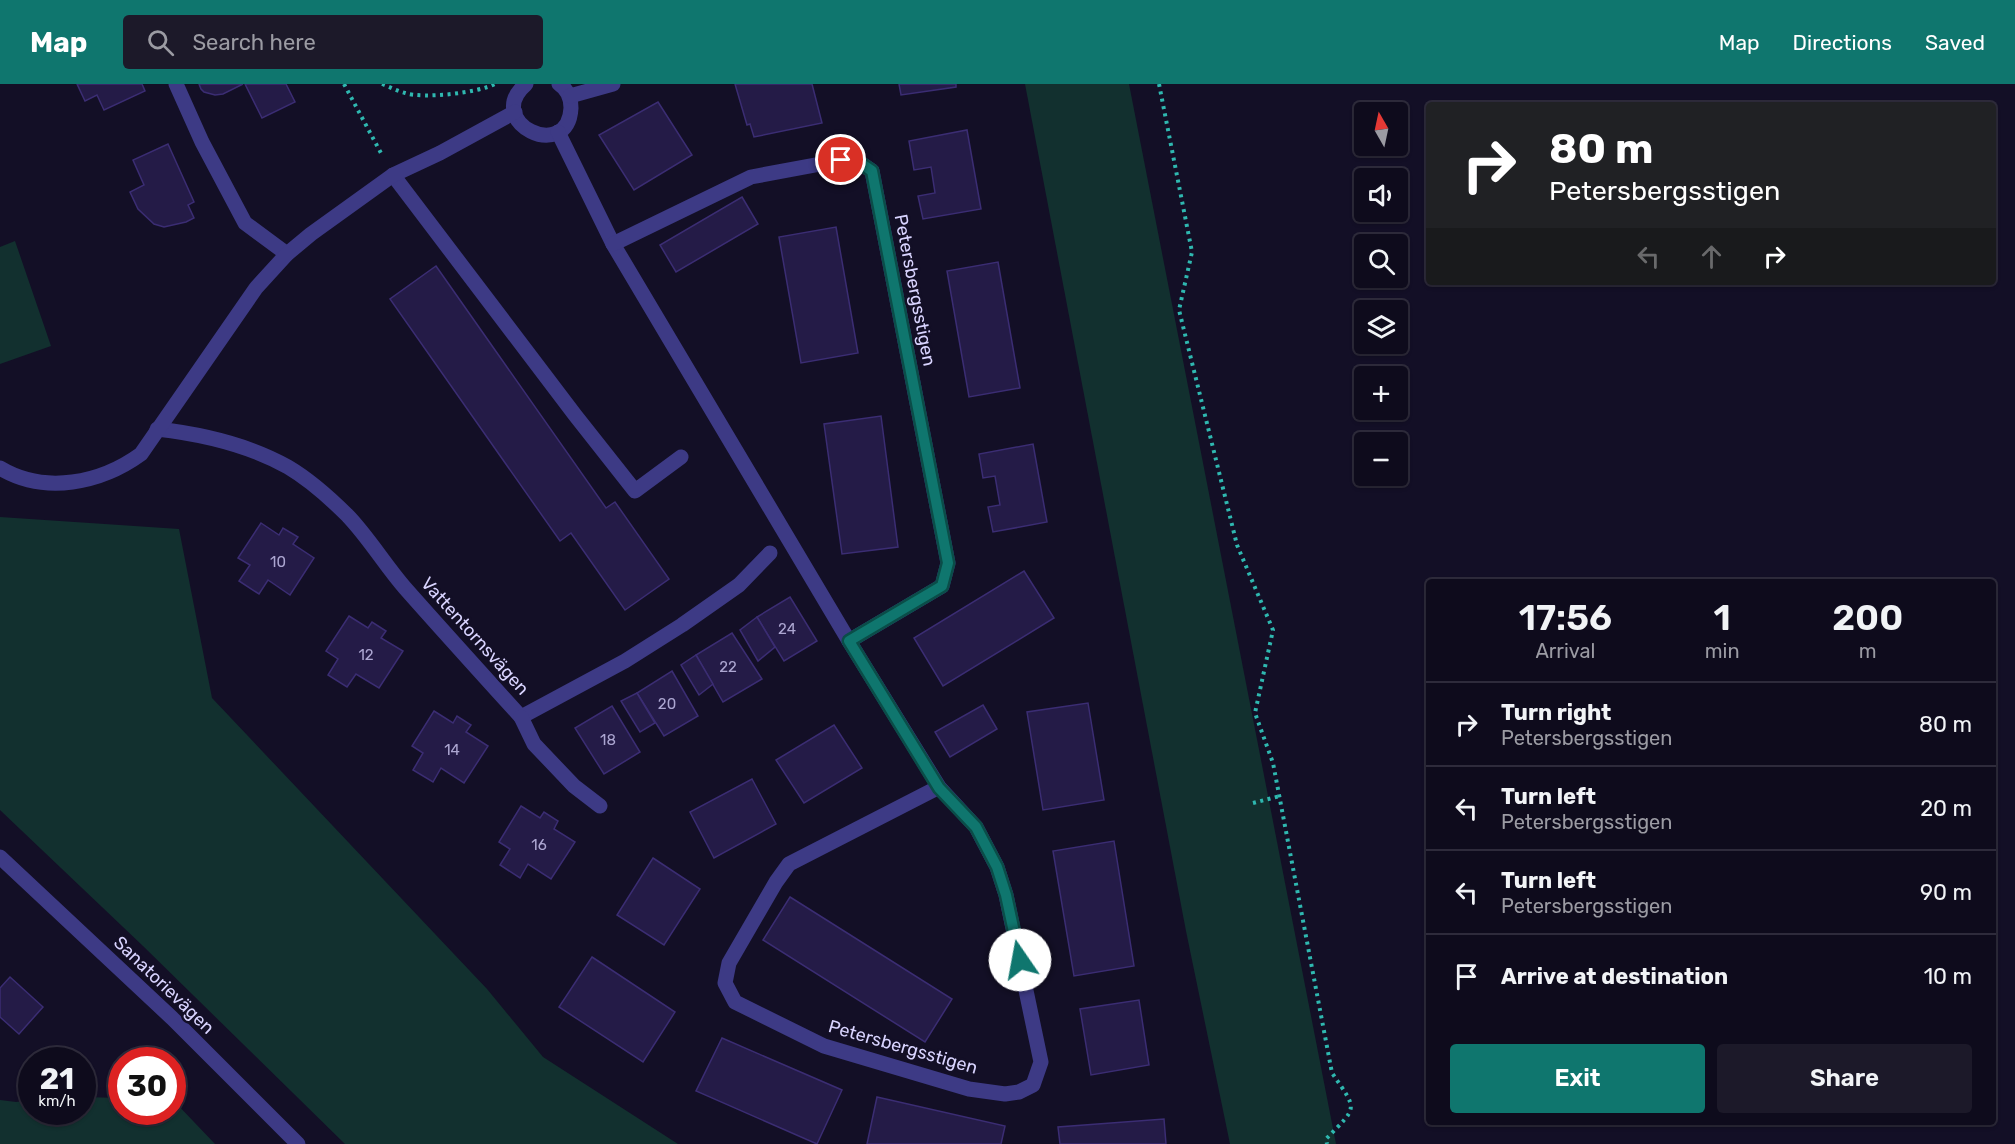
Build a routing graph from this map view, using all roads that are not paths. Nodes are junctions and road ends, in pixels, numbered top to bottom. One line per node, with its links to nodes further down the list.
1 (176, 84): 10 (street)
2 (526, 84): 6 (street)
3 (559, 84): 5 (street)
4 (613, 84): 5 (street)
5 (570, 96): 7 (street)
6 (515, 112): 7 (street); 8 (street)
7 (558, 132): 9 (street, Petersbergsstigen)
8 (393, 175): 10 (street); 12 (street)
9 (613, 244): 15 (street, Petersbergsstigen); 15 (street, Petersbergsstigen)
10 (287, 254): 11 (street)
11 (157, 429): 13 (street); 16 (street, Vattentornsvägen)
12 (681, 457)
13 (0, 468)
14 (770, 553): 16 (street, Vattentornsvägen)
15 (849, 641): 17 (street, Petersbergsstigen)
16 (521, 717): 18 (street)
17 (939, 788): 17 (street, Petersbergsstigen)
18 (600, 806)
19 (0, 857): 20 (street, Sanatorievägen)
20 (298, 1144)

